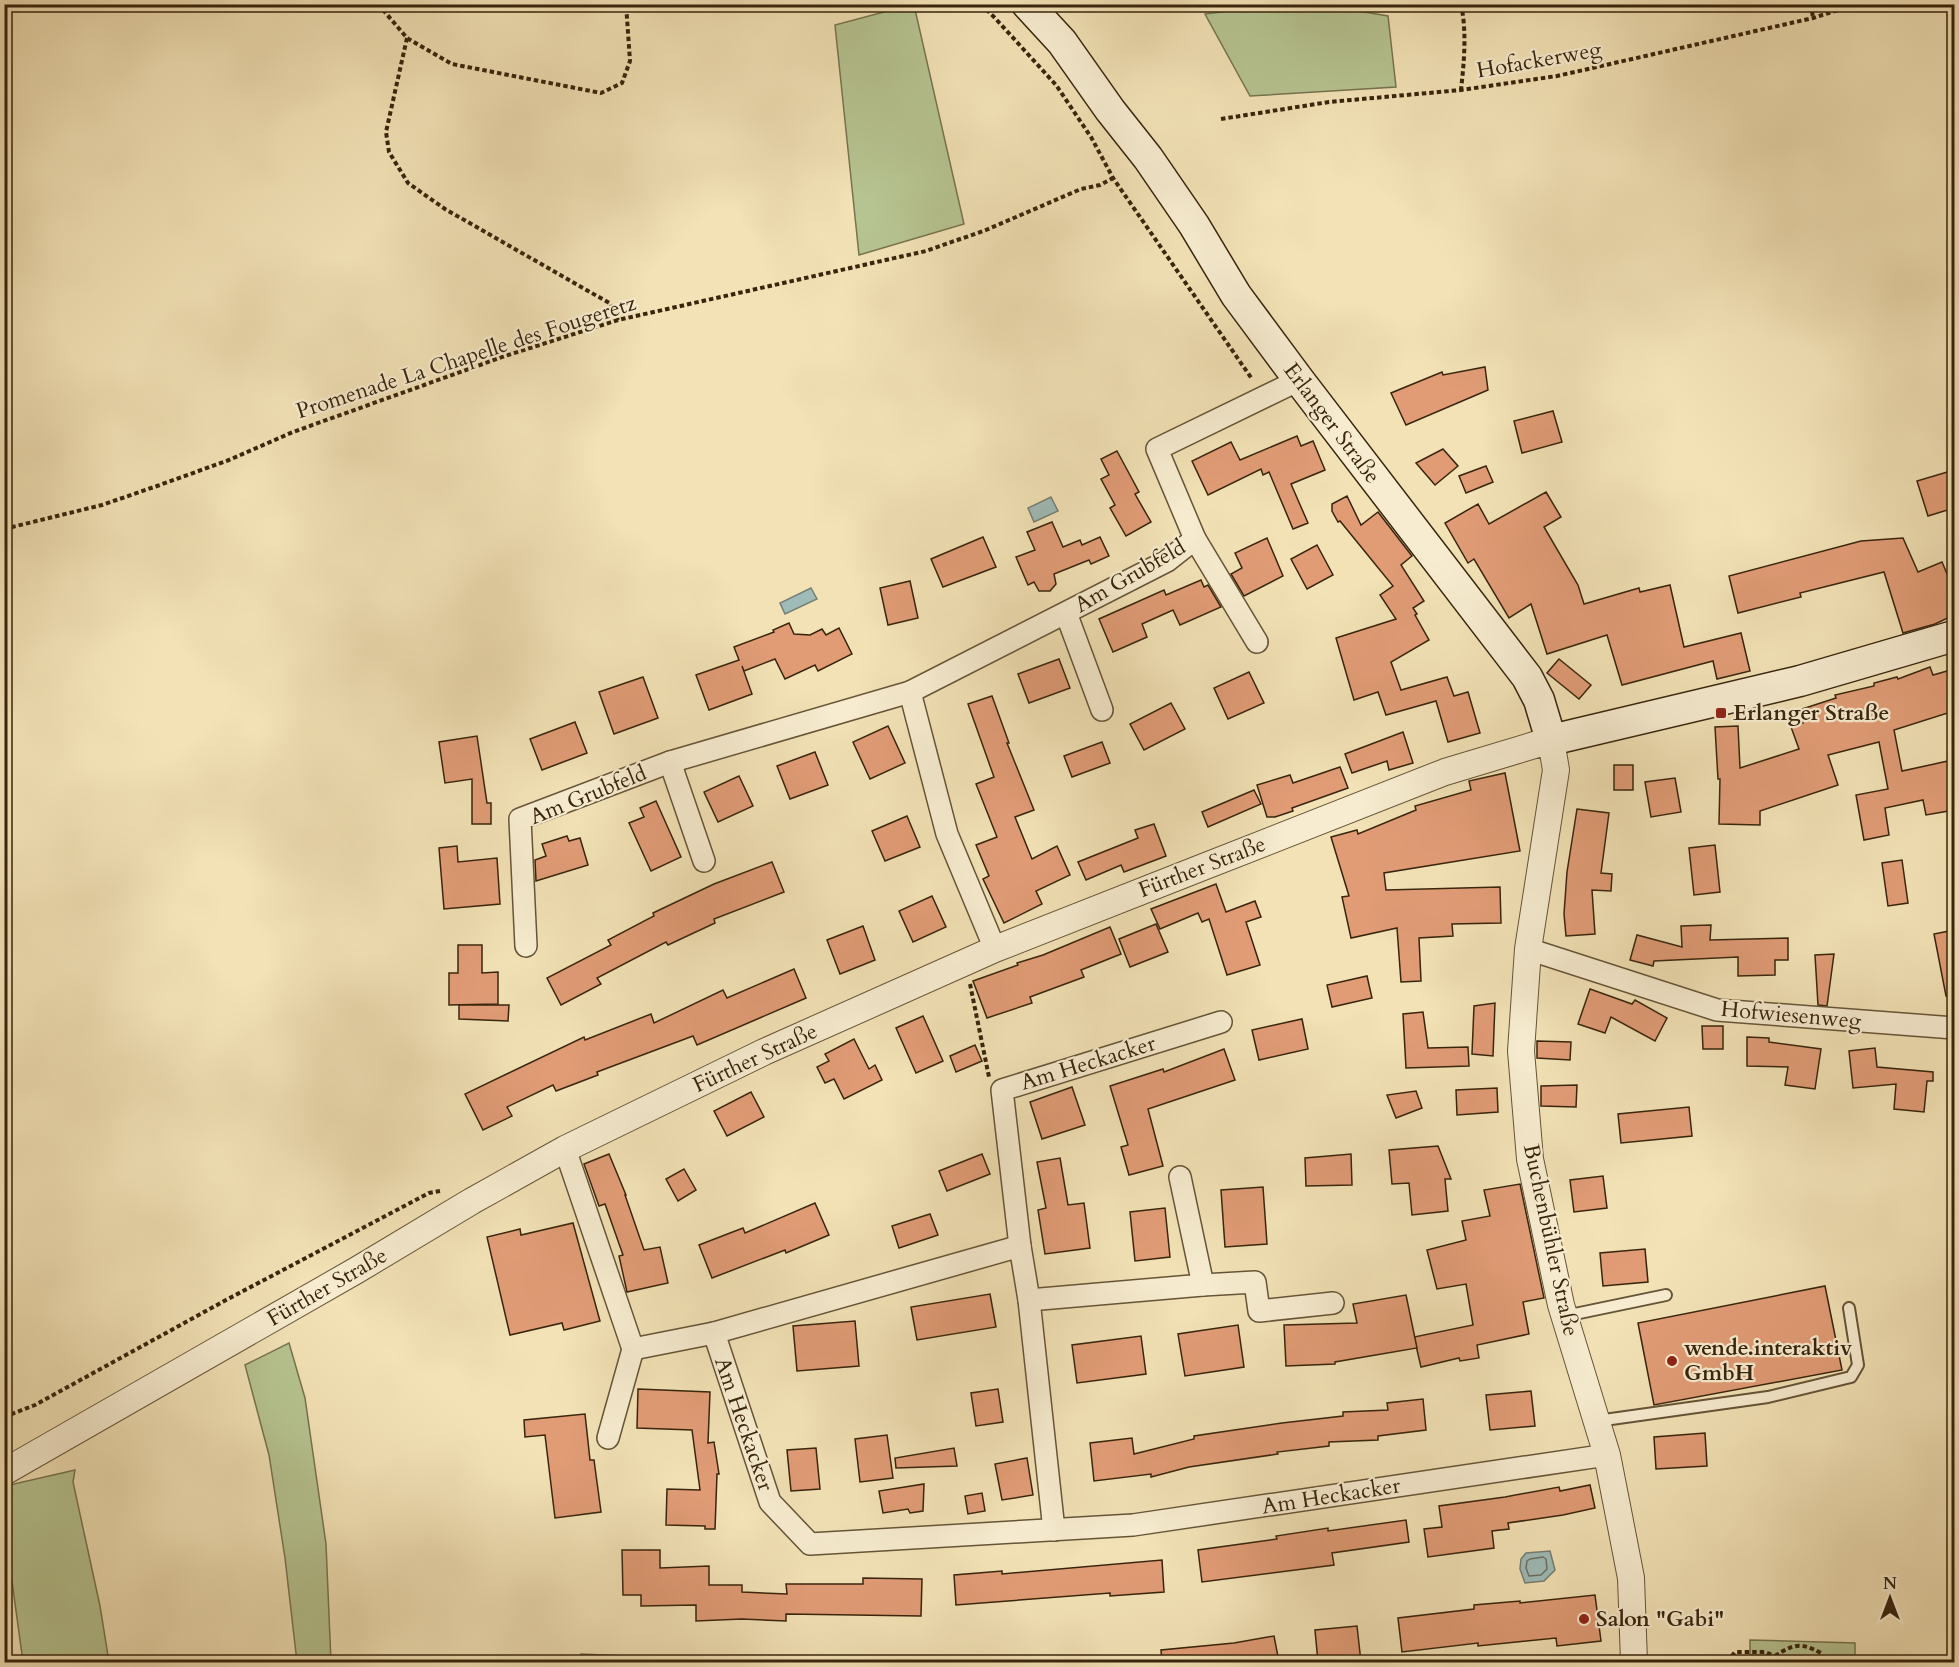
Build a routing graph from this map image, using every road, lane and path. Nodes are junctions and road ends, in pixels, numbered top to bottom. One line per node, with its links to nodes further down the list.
1 (378, 4): 9 (path)
2 (626, 4): 9 (path)
3 (981, 4): 12 (path)
4 (1027, 4): 14 (main road, Erlanger Straße)
5 (1461, 4): 10 (path)
6 (1811, 4): 8 (path)
7 (1857, 4): 8 (path, Hofackerweg)
8 (1813, 18): 10 (path, Hofackerweg)
9 (407, 38): 13 (path)
10 (1461, 90): 11 (path, Hofackerweg)
11 (1221, 119)
12 (1113, 178): 13 (path, Promenade La Chapelle des Fougeretz); 15 (path)
13 (618, 320): 16 (path, Promenade La Chapelle des Fougeretz)
14 (1299, 380): 15 (street, Am Grubfeld); 23 (main road, Erlanger Straße)
15 (1265, 397): 17 (street, Am Grubfeld)
16 (4, 529)
17 (1195, 539): 18 (street, Am Grubfeld); 20 (street, Am Grubfeld)
18 (1066, 613): 21 (street, Am Grubfeld); 22 (street, Am Grubfeld)
19 (1954, 636): 23 (main road)
20 (1257, 642)
21 (909, 692): 24 (street, Am Grubfeld); 27 (street)
22 (1102, 710)
23 (1551, 741): 27 (street, Fürther Straße); 28 (street, Buchenbühler Straße)
24 (670, 762): 25 (street, Am Grubfeld); 26 (street, Am Grubfeld)
25 (704, 861)
26 (526, 946)
27 (995, 949): 29 (street, Fürther Straße)
28 (1528, 949): 31 (street, Hofwiesenweg); 42 (street, Buchenbühler Straße)
29 (966, 963): 32 (path); 33 (street, Fürther Straße)
30 (1221, 1022): 32 (street, Am Heckacker)
31 (1954, 1028)
32 (1002, 1090): 36 (street, Am Heckacker)
33 (565, 1149): 35 (street, Fürther Straße); 44 (street)
34 (1180, 1177): 37 (street)
35 (472, 1201): 45 (path); 49 (street, Fürther Straße)
36 (1020, 1246): 39 (street, Am Heckacker); 43 (street, Am Heckacker)
37 (1203, 1285): 39 (street); 40 (street)
38 (1666, 1295): 42 (lane)
39 (1029, 1300): 50 (street, Am Heckacker)
40 (1333, 1303)
41 (1849, 1308): 46 (lane)
42 (1564, 1316): 46 (street, Buchenbühler Straße)
43 (714, 1333): 44 (street, Am Heckacker); 50 (street, Am Heckacker)
44 (633, 1349): 47 (street)
45 (4, 1417)
46 (1596, 1421): 48 (street, Buchenbühler Straße)
47 (608, 1438)
48 (1606, 1455): 50 (street, Am Heckacker); 52 (street, Buchenbühler Straße)
49 (5, 1470)
50 (1054, 1530)
51 (1775, 1656): 55 (path); 56 (path); 57 (path)
52 (1633, 1662): 53 (lane)
53 (1663, 1662): 54 (lane)
54 (1700, 1662)
55 (1727, 1662)
56 (1778, 1662)
57 (1822, 1662)

